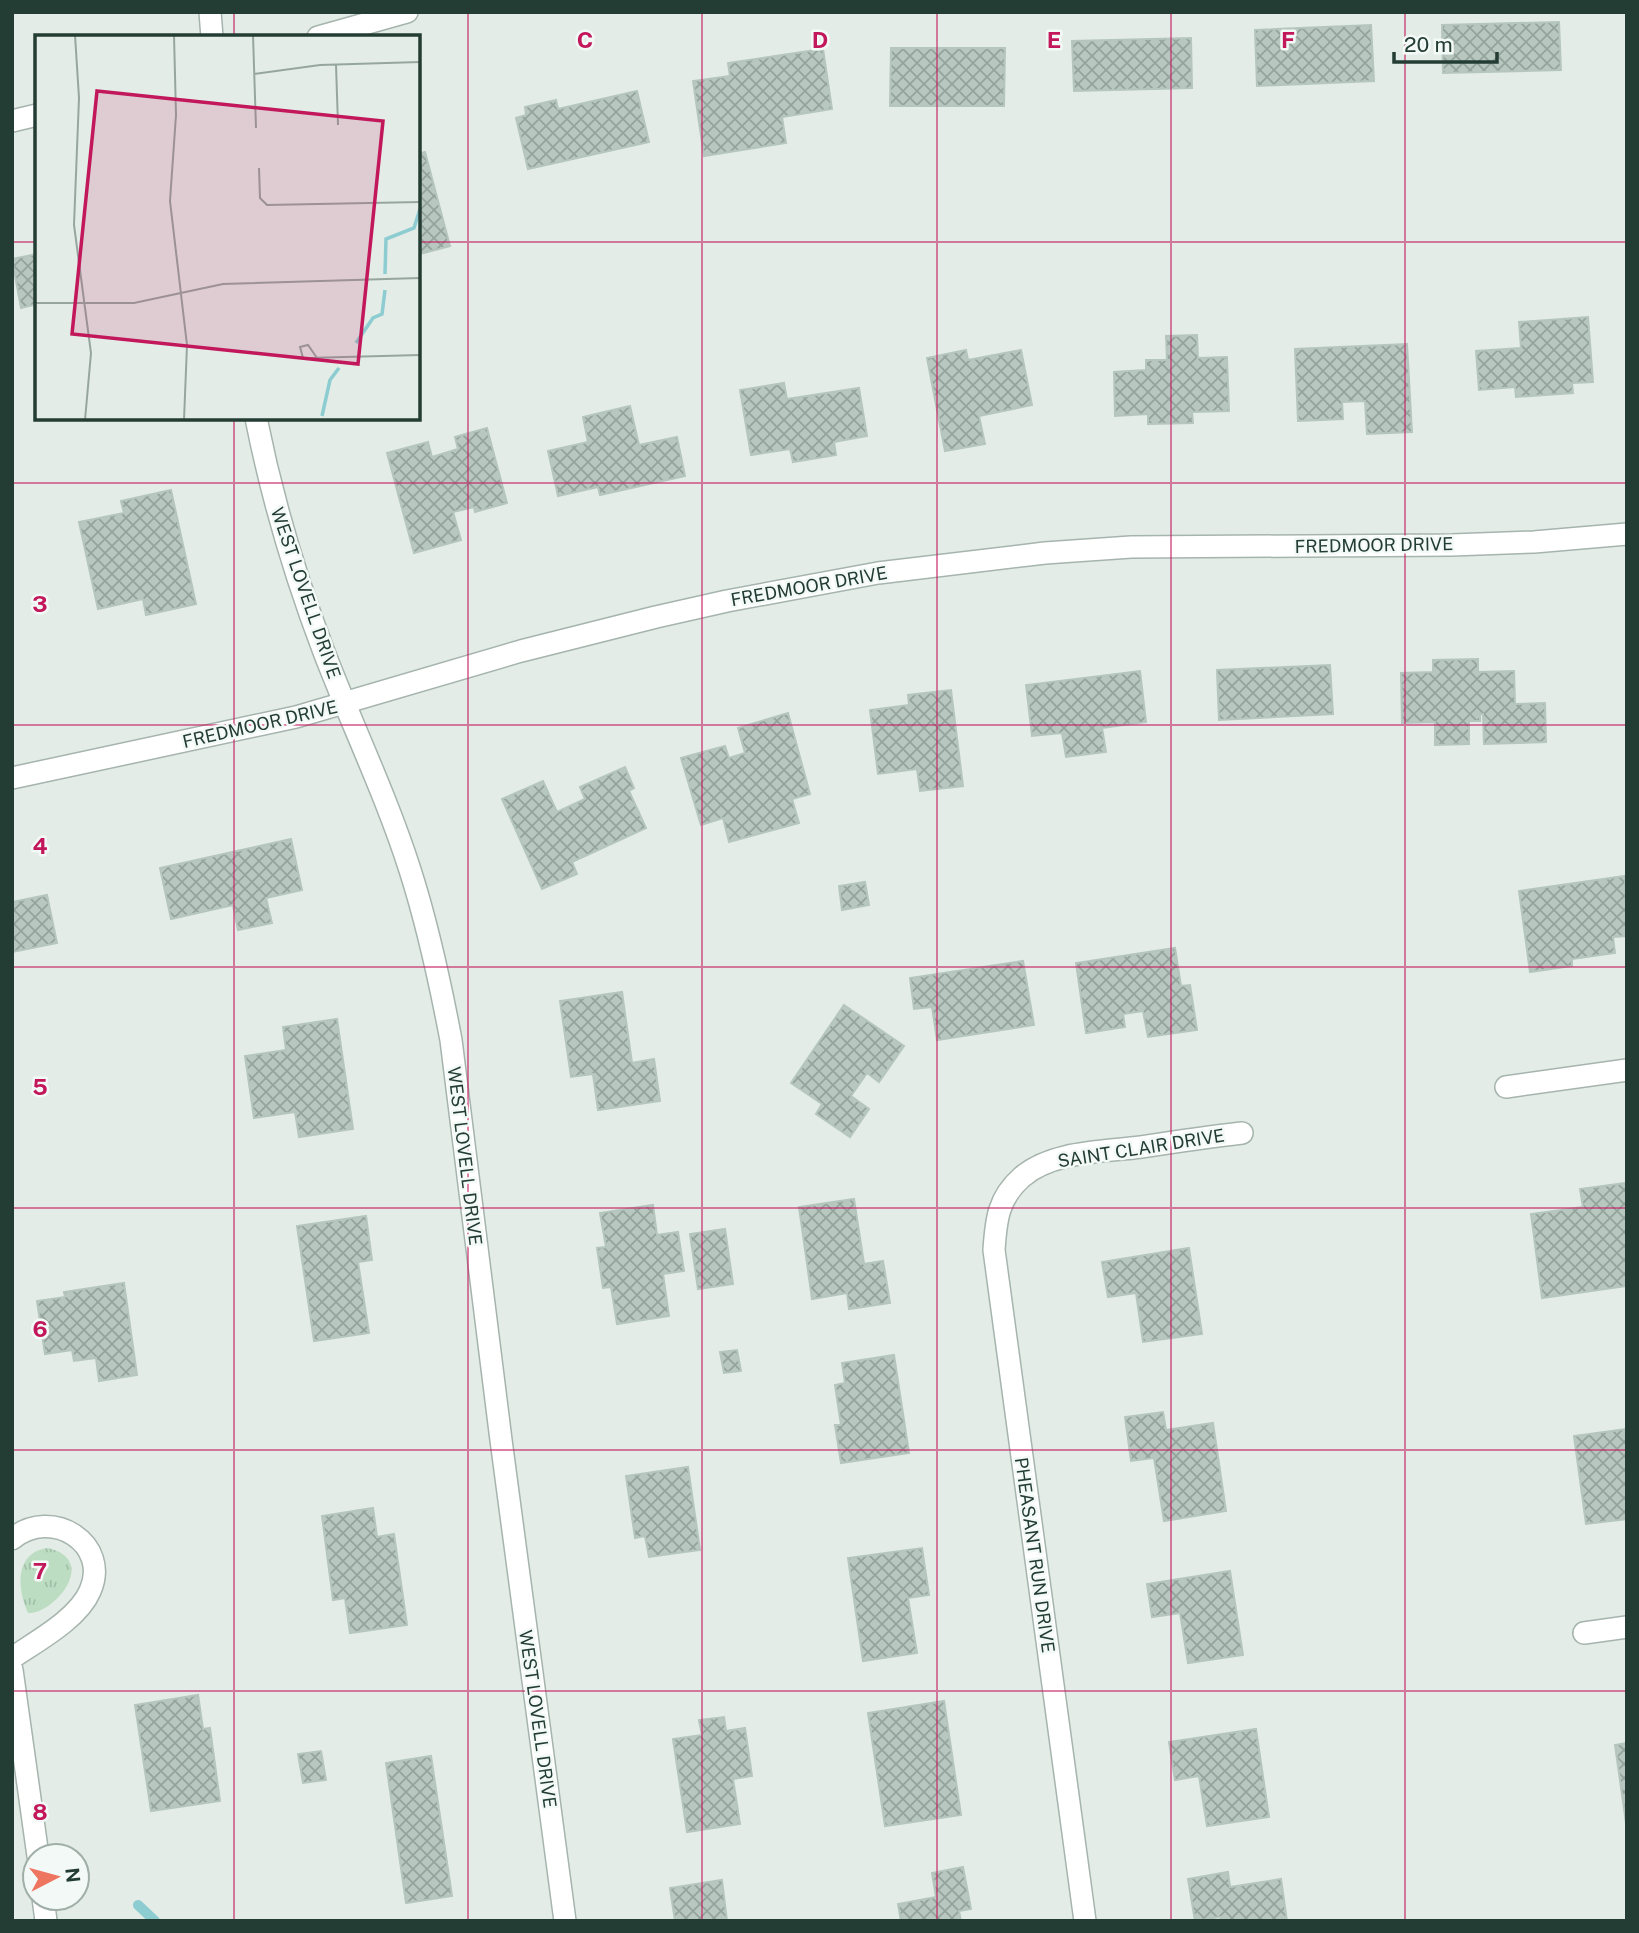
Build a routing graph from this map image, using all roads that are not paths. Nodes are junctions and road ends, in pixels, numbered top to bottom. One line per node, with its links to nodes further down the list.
1 (210, 12): 3 (street)
2 (407, 12): 4 (street)
3 (212, 35)
4 (325, 35)
5 (35, 115): 6 (street)
6 (12, 121)
7 (256, 420): 9 (street, WEST LOVELL DRIVE)
8 (1627, 534): 9 (street, FREDMOOR DRIVE)
9 (346, 704): 10 (street, FREDMOOR DRIVE); 21 (street, WEST LOVELL DRIVE)
10 (12, 778)
11 (1627, 1070): 12 (street)
12 (1506, 1087)
13 (1242, 1133): 14 (street, SAINT CLAIR DRIVE)
14 (1009, 1192): 22 (street, PHEASANT RUN DRIVE)
15 (12, 1539): 18 (street)
16 (1627, 1627): 17 (street)
17 (1584, 1633)
18 (12, 1658)
19 (12, 1670): 20 (street)
20 (35, 1842)
21 (565, 1921)
22 (1085, 1921)

